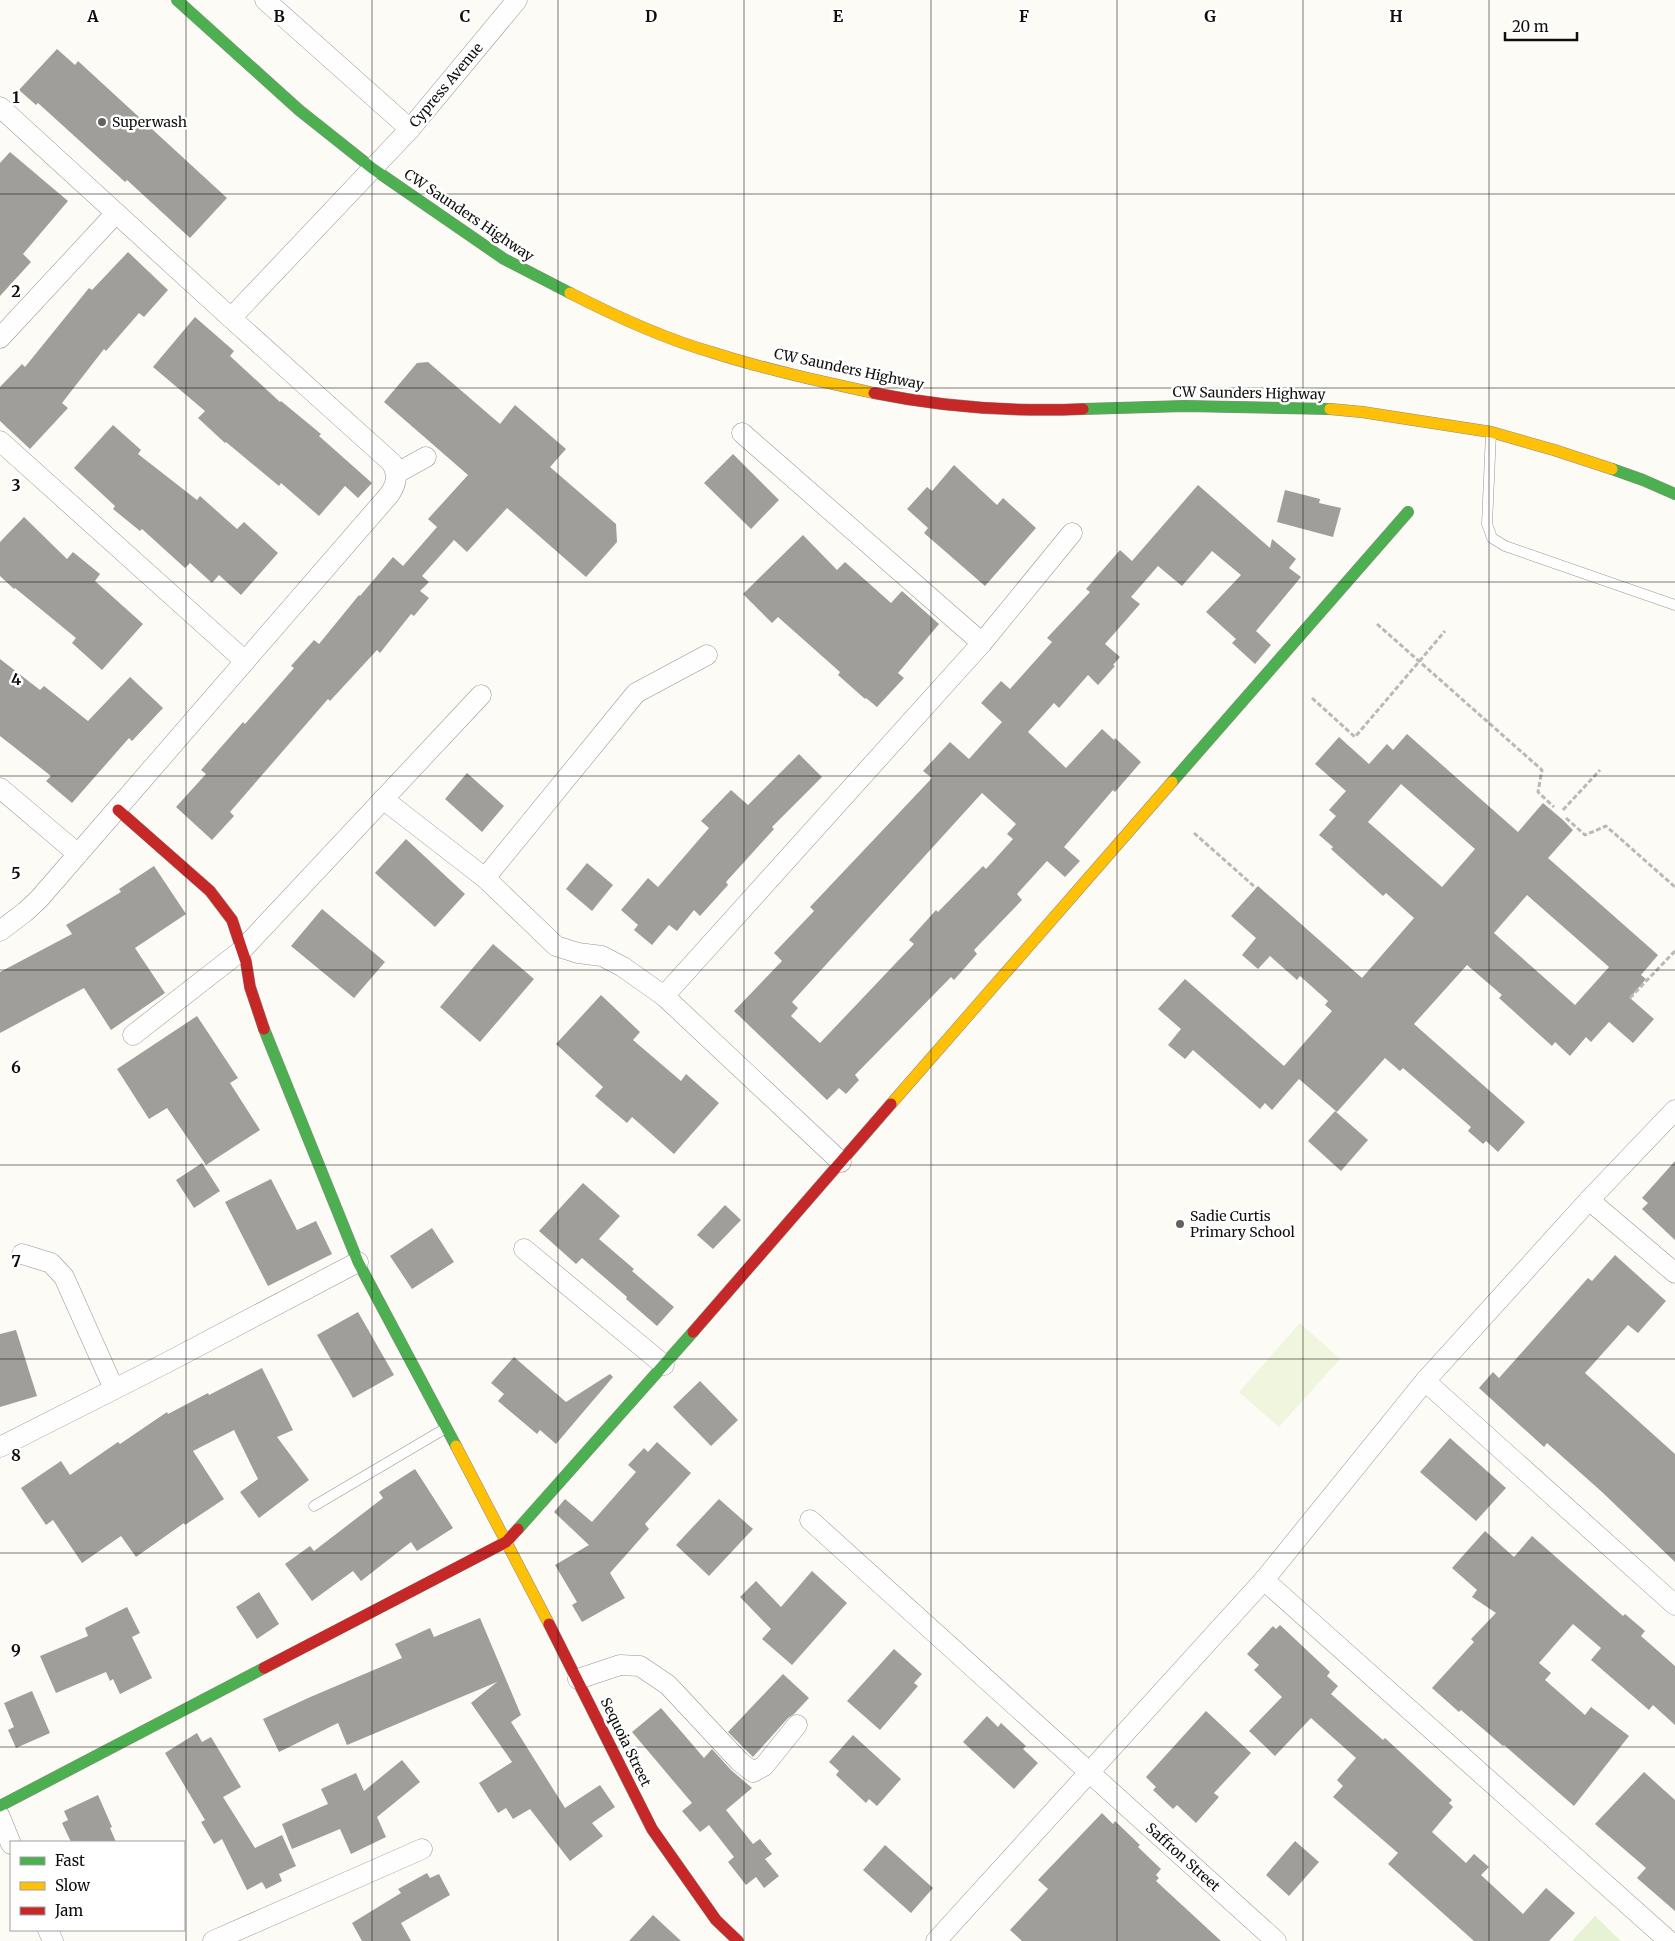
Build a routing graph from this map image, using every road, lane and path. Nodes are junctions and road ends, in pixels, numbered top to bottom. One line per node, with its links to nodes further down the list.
1 (177, 0): 6 (street, CW Saunders Highway)
2 (265, 0): 5 (street)
3 (517, 0): 5 (street, Cypress Avenue)
4 (0, 106): 7 (street)
5 (410, 129): 6 (street, Cypress Avenue)
6 (372, 168): 8 (street, Cypress Avenue); 10 (street, CW Saunders Highway)
7 (116, 213): 8 (street); 9 (street)
8 (231, 318): 14 (street)
9 (0, 338)
10 (1491, 432): 15 (street, CW Saunders Highway); 18 (lane)
11 (742, 433): 21 (street)
12 (0, 441): 23 (street)
13 (426, 458): 14 (street)
14 (398, 473): 23 (street)
15 (1675, 494)
16 (1408, 512): 46 (street)
17 (1072, 533): 21 (street)
18 (1675, 605)
19 (1377, 624): 24 (path)
20 (1444, 631): 24 (path)
21 (982, 643): 42 (street)
22 (707, 655): 36 (street)
23 (245, 661): 31 (street)
24 (1419, 661): 26 (path); 30 (path)
25 (481, 695): 29 (street)
26 (1312, 698)
27 (1600, 770): 32 (path)
28 (0, 788): 35 (street)
29 (383, 799): 36 (street); 40 (street)
30 (1554, 807)
31 (118, 810): 35 (street); 40 (street, Sequoia Street)
32 (1563, 810)
33 (1566, 818): 37 (path)
34 (1194, 833): 38 (path)
35 (78, 854): 39 (street)
36 (484, 878): 42 (street)
37 (1675, 887)
38 (1256, 888)
39 (0, 930)
40 (242, 950): 44 (street); 50 (street, Sequoia Street)
41 (1675, 951): 43 (path)
42 (664, 996): 46 (street)
43 (1630, 998)
44 (134, 1035)
45 (1675, 1110): 47 (street)
46 (841, 1162): 52 (street)
47 (1589, 1200): 51 (street); 53 (street)
48 (524, 1250): 52 (street)
49 (22, 1254): 54 (street)
50 (358, 1262): 54 (street); 55 (street, Sequoia Street)
51 (1675, 1272)
52 (664, 1365): 59 (street)
53 (1425, 1381): 60 (street); 61 (street)
54 (114, 1389): 56 (street)
55 (447, 1428): 57 (lane); 59 (street, Sequoia Street)
56 (0, 1448)
57 (314, 1506)
58 (810, 1520): 64 (street, Saffron Street)
59 (506, 1542): 62 (street, Sequoia Street); 65 (street)
60 (1264, 1580): 64 (street); 73 (street)
61 (1675, 1605)
62 (578, 1679): 63 (street); 70 (street, Sequoia Street)
63 (798, 1725)
64 (1091, 1773): 71 (street); 72 (street, Saffron Street)
65 (0, 1806)
66 (0, 1817): 67 (street)
67 (10, 1842)
68 (422, 1849): 69 (street)
69 (213, 1941)
70 (738, 1941)
71 (936, 1941)
72 (1276, 1941)
73 (1669, 1941)

